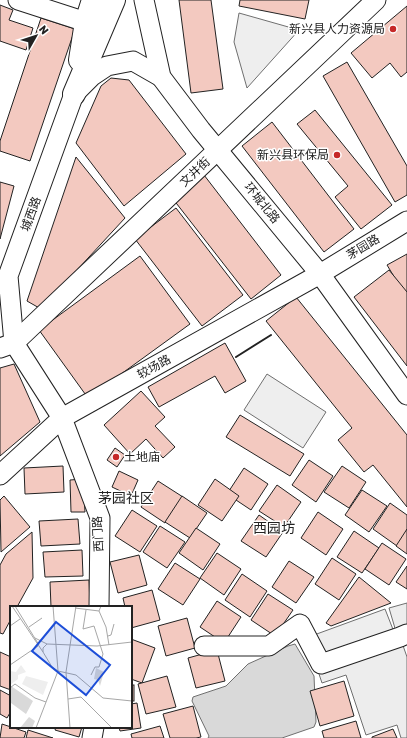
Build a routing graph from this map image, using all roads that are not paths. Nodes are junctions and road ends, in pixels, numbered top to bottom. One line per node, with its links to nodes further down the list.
1 (18, 0): 6 (street)
2 (93, 0): 6 (main road, 城西路)
3 (114, 0): 8 (main road)
4 (144, 0): 7 (street, 环城北路)
5 (376, 0): 9 (street, 文井街)
6 (86, 22): 8 (main road, 城西路)
7 (161, 76): 8 (street); 9 (street, 环城北路)
8 (74, 94): 12 (street, 城西路)
9 (218, 150): 11 (street, 环城北路); 12 (street, 文井街)
10 (407, 221): 11 (street, 茅园路)
11 (320, 274): 13 (street, 环城北路); 14 (street, 较场路)
12 (7, 345): 14 (street, 城西路)
13 (407, 395)
14 (62, 418): 15 (street, 较场路); 16 (street, 西门路)
15 (0, 475)
16 (99, 606)
17 (407, 634): 18 (street)
18 (204, 646)
19 (94, 728): 20 (street)
20 (92, 738)

